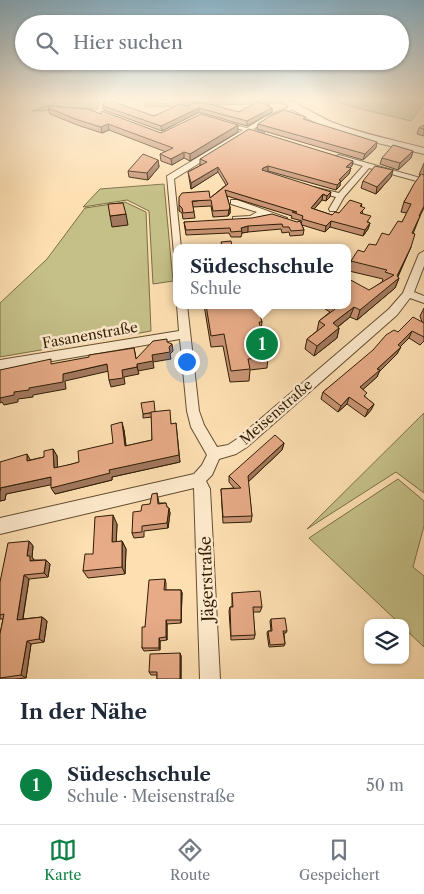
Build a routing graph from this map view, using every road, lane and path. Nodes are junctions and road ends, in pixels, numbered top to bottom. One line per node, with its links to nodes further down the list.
1 (248, 130): 3 (street); 16 (street)
2 (348, 130): 4 (street)
3 (266, 135)
4 (424, 151)
5 (330, 155): 6 (street)
6 (367, 166): 7 (street); 9 (street)
7 (424, 181)
8 (304, 186): 9 (street)
9 (341, 196): 11 (street)
10 (234, 202): 12 (street)
11 (333, 209)
12 (265, 212): 13 (street); 14 (street)
13 (222, 220)
14 (289, 220)
15 (184, 223): 16 (street)
16 (174, 224): 17 (street)
17 (176, 244)
18 (424, 254): 19 (street, Meisenstraße)
19 (408, 294): 20 (street); 24 (street, Meisenstraße)
20 (424, 300)
21 (182, 309): 22 (street)
22 (185, 334): 23 (street, Fasanenstraße); 24 (street)
23 (0, 365)
24 (214, 454): 25 (street)
25 (198, 480): 26 (street); 27 (street, Jägerstraße)
26 (0, 526)
27 (210, 679)

